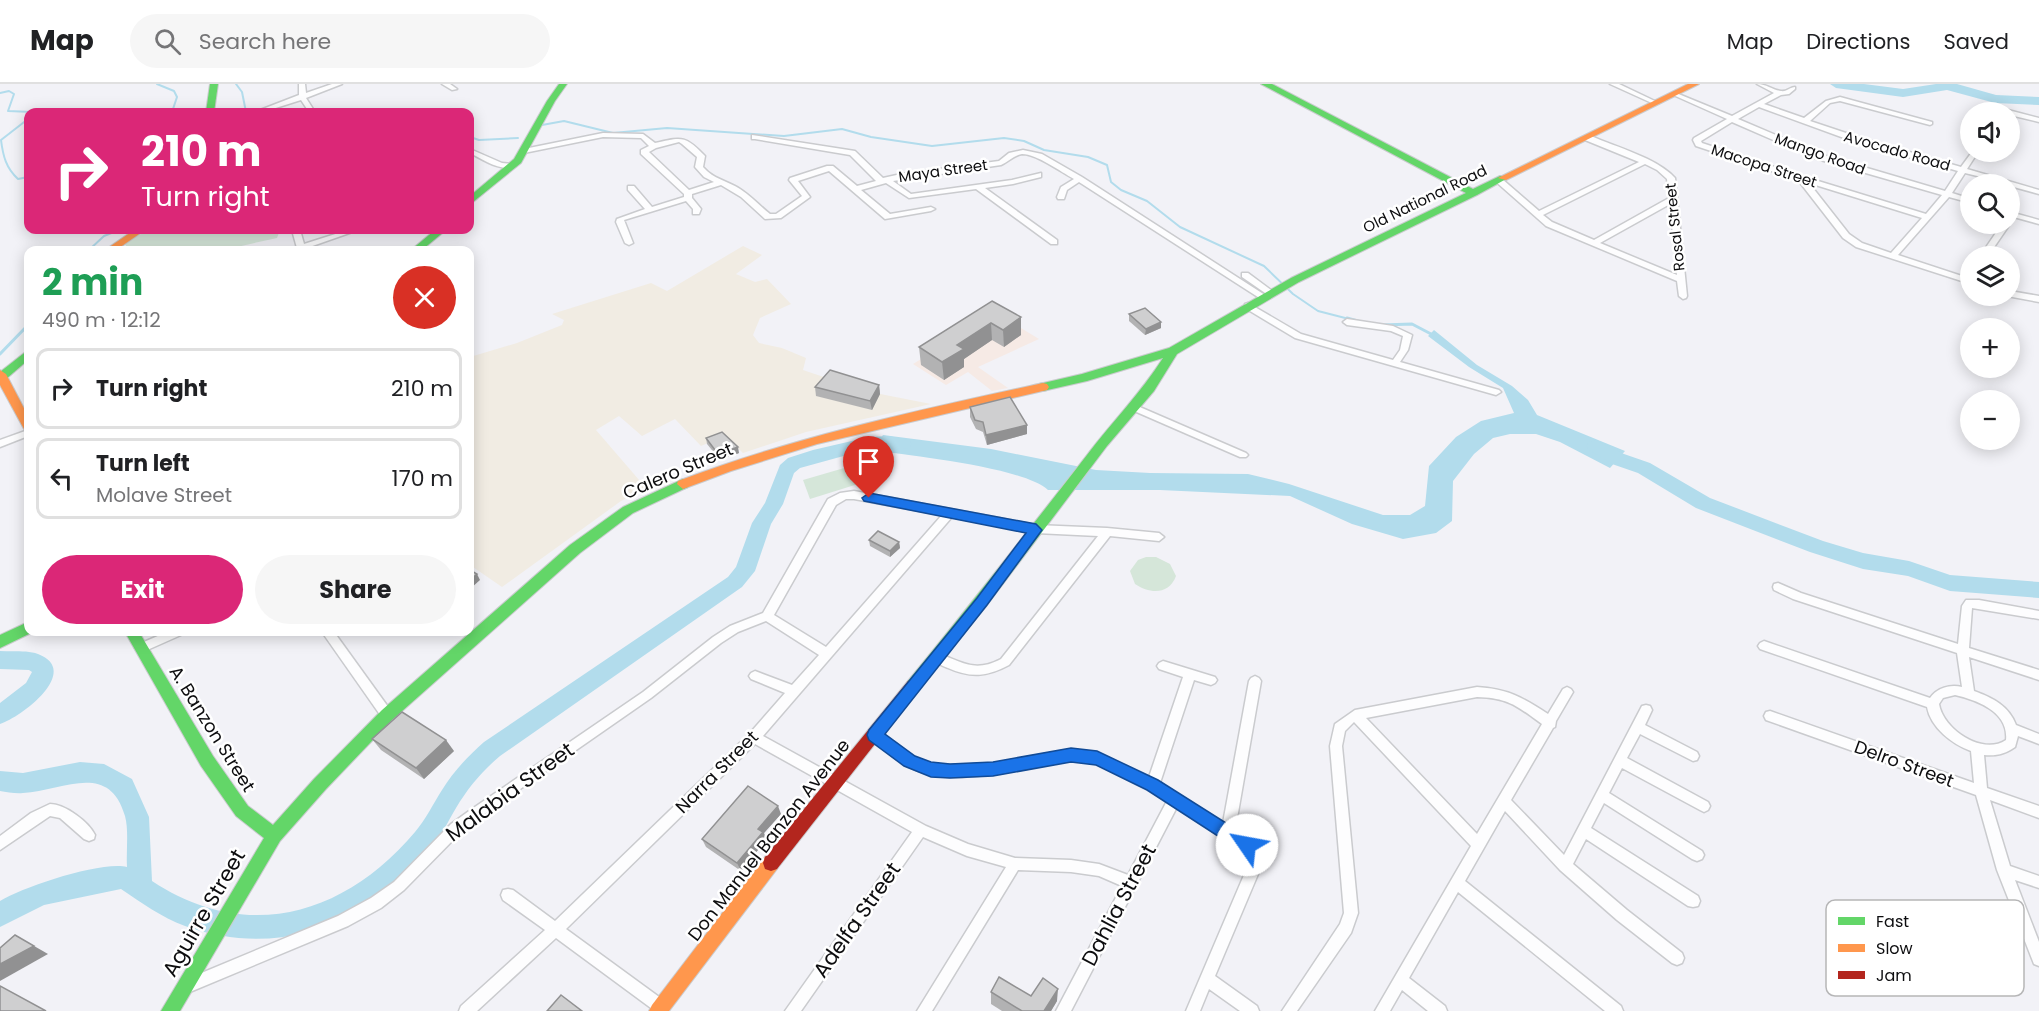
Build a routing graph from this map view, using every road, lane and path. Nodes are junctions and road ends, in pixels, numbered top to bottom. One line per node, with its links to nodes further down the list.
1 (214, 84): 18 (main road)
2 (302, 84): 15 (street)
3 (339, 84): 15 (street)
4 (445, 84): 12 (street)
5 (563, 84): 30 (main road)
6 (1265, 84): 48 (main road)
7 (1281, 84): 48 (main road)
8 (1613, 84): 16 (street)
9 (1695, 84): 14 (main road, Old National Road)
10 (1760, 84): 13 (street)
11 (1793, 88): 13 (street, Macopa Street)
12 (454, 89)
13 (1780, 93): 17 (street, Macopa Street)
14 (1674, 94): 16 (main road, Old National Road); 22 (street, Mango Road)
15 (303, 98): 19 (street); 20 (street)
16 (1656, 103): 27 (main road, Old National Road)
17 (1757, 104): 22 (street, Macopa Street); 24 (street, Avocado Road)
18 (211, 108)
19 (266, 108)
20 (309, 108)
21 (2020, 116): 23 (street)
22 (1731, 119): 41 (street, Macopa Street); 51 (street, Mango Road)
23 (2039, 120)
24 (1804, 122): 25 (street); 37 (street, Avocado Road)
25 (1930, 123)
26 (755, 137): 40 (street)
27 (1588, 138): 33 (street, Rosal Street); 42 (main road, Old National Road)
28 (1028, 143): 31 (street)
29 (654, 146): 30 (street); 44 (street); 52 (street)
30 (524, 151): 36 (main road)
31 (1023, 152): 35 (street); 39 (street)
32 (474, 153): 36 (street)
33 (1646, 161): 54 (street, Rosal Street); 59 (street)
34 (1968, 162): 37 (street)
35 (1001, 164): 40 (street, Maya Street); 43 (street)
36 (512, 166): 50 (main road)
37 (1962, 170): 49 (street, Avocado Road); 51 (street)
38 (1038, 175): 43 (street)
39 (1079, 179): 53 (street); 76 (street)
40 (883, 180): 45 (street); 47 (street, Maya Street)
41 (1802, 180): 60 (street, Macopa Street); 72 (street)
42 (1499, 181): 48 (main road, Old National Road); 59 (street)
43 (1013, 182): 45 (street)
44 (718, 183): 47 (street); 52 (street)
45 (977, 186): 66 (street)
46 (631, 188): 57 (street)
47 (856, 189): 56 (street)
48 (1479, 190): 76 (main road, Old National Road)
49 (2039, 192)
50 (474, 194)
51 (1947, 194): 55 (street, Mango Road); 60 (street)
52 (688, 196): 57 (street); 58 (street)
53 (1061, 196)
54 (1673, 198): 68 (street); 75 (street, Rosal Street)
55 (1960, 198)
56 (931, 209)
57 (650, 210): 67 (street)
58 (696, 212)
59 (1537, 215): 68 (street)
60 (1925, 216): 72 (street)
61 (2020, 217): 62 (street)
62 (2039, 222)
63 (133, 234): 69 (main road)
64 (342, 234): 70 (street)
65 (436, 234): 71 (main road)
66 (1054, 242)
67 (629, 243)
68 (1594, 243): 75 (street)
69 (115, 246)
70 (307, 246)
71 (421, 246)
72 (1893, 256): 74 (street)
73 (1245, 275): 76 (street)
74 (1960, 276)
75 (1680, 279): 77 (street, Rosal Street)
76 (1275, 291): 80 (main road, Old National Road)
77 (1683, 296)
78 (2020, 296): 79 (street)
79 (2039, 299)
80 (1248, 306): 82 (main road, Old National Road); 84 (street)
81 (1347, 322): 84 (street)
82 (1173, 351): 87 (main road, Don Manuel Banzon Avenue); 120 (main road, Calero Street)
83 (24, 357): 85 (main road)
84 (1395, 363): 86 (street)
85 (1, 375): 88 (main road)
86 (1496, 392)
87 (1135, 408): 91 (street); 93 (main road, Don Manuel Banzon Avenue)
88 (24, 418)
89 (24, 435): 90 (street)
90 (0, 444)
91 (1243, 456)
92 (949, 514): 93 (street); 98 (street); 107 (street, Narra Street)
93 (1036, 530): 94 (street); 108 (main road, Don Manuel Banzon Avenue)
94 (1107, 532): 95 (street); 108 (street)
95 (1159, 537)
96 (1778, 587): 106 (street)
97 (2039, 615): 106 (street)
98 (767, 616): 107 (street); 163 (street, Malabia Street)
99 (24, 630): 103 (main road)
100 (134, 636): 105 (main road, A. Banzon Street)
101 (168, 636): 105 (street)
102 (331, 636): 120 (street)
103 (0, 642)
104 (1764, 646): 118 (street)
105 (141, 648): 144 (main road, A. Banzon Street)
106 (1963, 652): 111 (street); 117 (street)
107 (827, 654): 115 (street, Narra Street)
108 (937, 658): 126 (main road, Don Manuel Banzon Avenue)
109 (1162, 666): 110 (street)
110 (1190, 674): 113 (street); 133 (street)
111 (2039, 675)
112 (755, 676): 115 (street)
113 (1211, 680)
114 (1254, 681): 142 (street)
115 (794, 691): 127 (street, Narra Street)
116 (1568, 692): 123 (street)
117 (1969, 693): 118 (street); 125 (street)
118 (1932, 704): 129 (street)
119 (1646, 710): 124 (street)
120 (387, 715): 144 (main road, Calero Street)
121 (1355, 715): 123 (street); 146 (street); 172 (street)
122 (1770, 716): 134 (street, Delro Street)
123 (1551, 723): 137 (street)
124 (1638, 727): 130 (street); 131 (street)
125 (2013, 729): 128 (street); 129 (street)
126 (875, 735): 132 (main road, Don Manuel Banzon Avenue); 133 (street)
127 (754, 736): 132 (street); 158 (street, Narra Street)
128 (2039, 739)
129 (1977, 748): 134 (street)
130 (1693, 756)
131 (1621, 760): 135 (street); 138 (street)
132 (833, 783): 140 (street); 164 (main road, Don Manuel Banzon Avenue)
133 (1153, 785): 136 (street)
134 (1982, 793): 139 (street, Delro Street); 150 (street)
135 (1602, 795): 141 (street); 147 (street)
136 (1175, 799): 142 (street); 152 (street, Dahlia Street)
137 (1503, 800): 146 (street); 149 (street)
138 (1704, 806)
139 (2039, 812)
140 (921, 830): 148 (street); 167 (street, Adelfa Street)
141 (1583, 830): 149 (street); 156 (street)
142 (1228, 832): 161 (street)
143 (90, 835): 145 (street)
144 (274, 836): 163 (main road, Aguirre Street)
145 (0, 844)
146 (1478, 844): 153 (street)
147 (1697, 855)
148 (1015, 864): 152 (street); 168 (street)
149 (1565, 866): 159 (street)
150 (2004, 870): 151 (street); 155 (street)
151 (2039, 882)
152 (1131, 883): 169 (street, Dahlia Street)
153 (1457, 883): 162 (street); 175 (street)
154 (508, 895): 158 (street)
155 (2016, 900)
156 (1693, 901)
157 (2024, 921): 160 (street)
158 (555, 930): 164 (street); 166 (street, Narra Street)
159 (1677, 958)
160 (2039, 959)
161 (1207, 979): 170 (street); 171 (street)
162 (1400, 980): 173 (street); 174 (street)
163 (184, 988): 165 (main road, Aguirre Street)
164 (662, 1010)
165 (170, 1011)
166 (466, 1011)
167 (792, 1011)
168 (924, 1011)
169 (1063, 1011)
170 (1193, 1011)
171 (1252, 1011)
172 (1289, 1011)
173 (1382, 1011)
174 (1440, 1011)
175 (1616, 1011)

